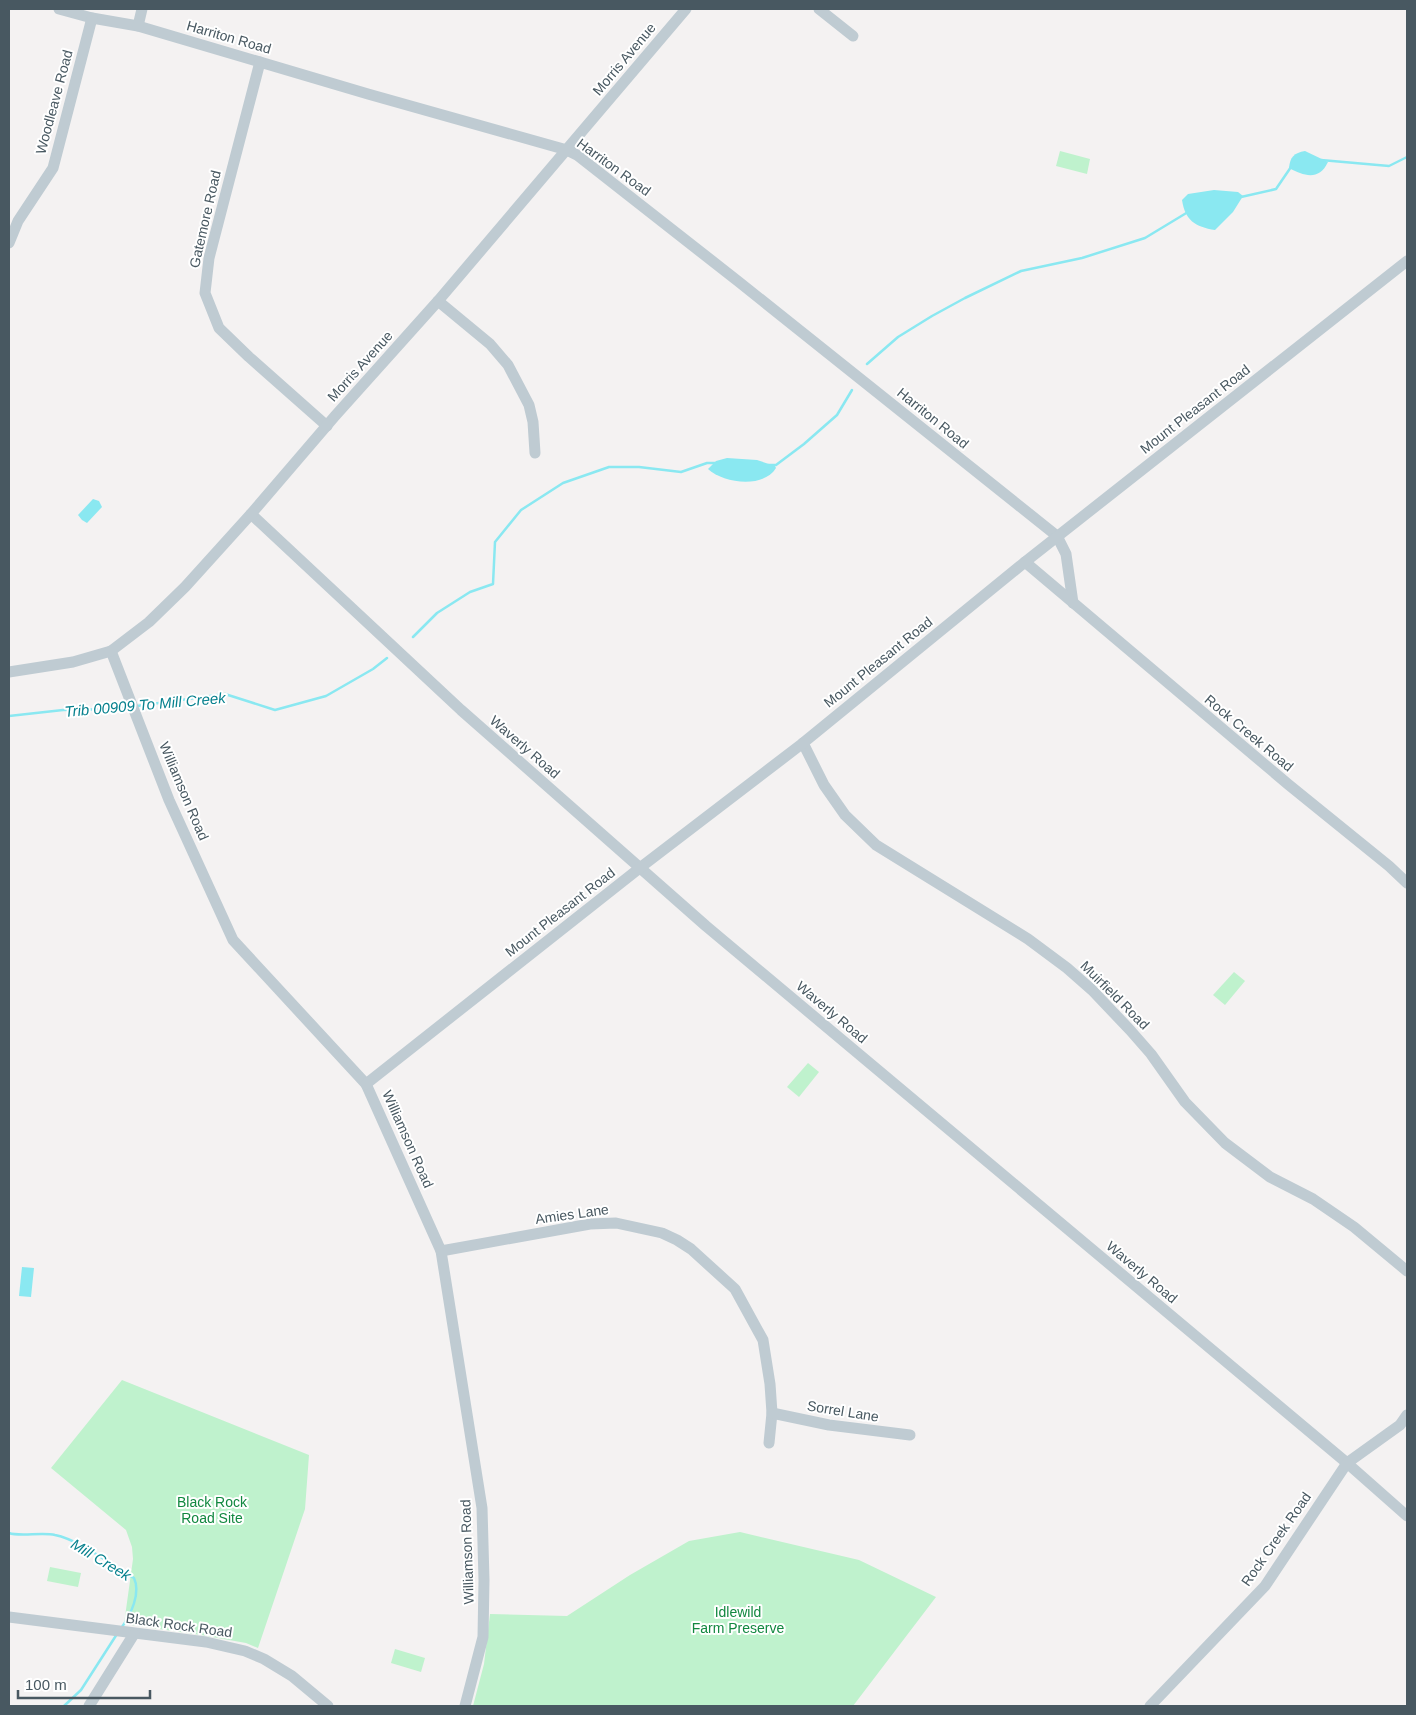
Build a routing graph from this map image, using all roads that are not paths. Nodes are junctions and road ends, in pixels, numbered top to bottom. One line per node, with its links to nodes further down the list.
1 (59, 9): 5 (street, Harriton Road)
2 (142, 9): 6 (street)
3 (686, 9): 9 (street, Morris Avenue)
4 (819, 9): 7 (street)
5 (92, 18): 6 (street, Harriton Road); 10 (street, Woodleave Road)
6 (138, 26): 8 (street, Harriton Road)
7 (853, 36)
8 (260, 62): 9 (street, Harriton Road); 13 (street, Gatemore Road)
9 (567, 150): 12 (street, Morris Avenue); 16 (street, Harriton Road)
10 (9, 243)
11 (1407, 261): 16 (street, Mount Pleasant Road)
12 (438, 301): 13 (street, Morris Avenue); 14 (street)
13 (327, 426): 15 (street, Morris Avenue)
14 (535, 452)
15 (252, 514): 19 (street, Morris Avenue); 22 (street, Waverly Road)
16 (1057, 536): 17 (street, Mount Pleasant Road); 18 (street)
17 (1025, 562): 18 (street, Rock Creek Road); 21 (street, Mount Pleasant Road)
18 (1073, 603): 23 (street, Rock Creek Road)
19 (111, 651): 20 (street, Morris Avenue); 24 (street, Williamson Road)
20 (9, 672)
21 (803, 743): 22 (street, Mount Pleasant Road); 26 (street, Muirfield Road)
22 (641, 867): 24 (street, Mount Pleasant Road); 31 (street, Waverly Road)
23 (1407, 884)
24 (366, 1084): 25 (street, Williamson Road)
25 (441, 1251): 27 (street, Amies Lane); 37 (street, Williamson Road)
26 (1407, 1271)
27 (772, 1414): 29 (street, Sorrel Lane); 30 (street, Amies Lane)
28 (1407, 1415): 31 (street, Rock Creek Road)
29 (910, 1435)
30 (769, 1443)
31 (1347, 1463): 32 (street, Waverly Road); 38 (street, Rock Creek Road)
32 (1407, 1516)
33 (9, 1617): 34 (street, Black Rock Road)
34 (124, 1633): 35 (street); 36 (street, Black Rock Road)
35 (88, 1706)
36 (328, 1706)
37 (465, 1706)
38 (1150, 1706)

